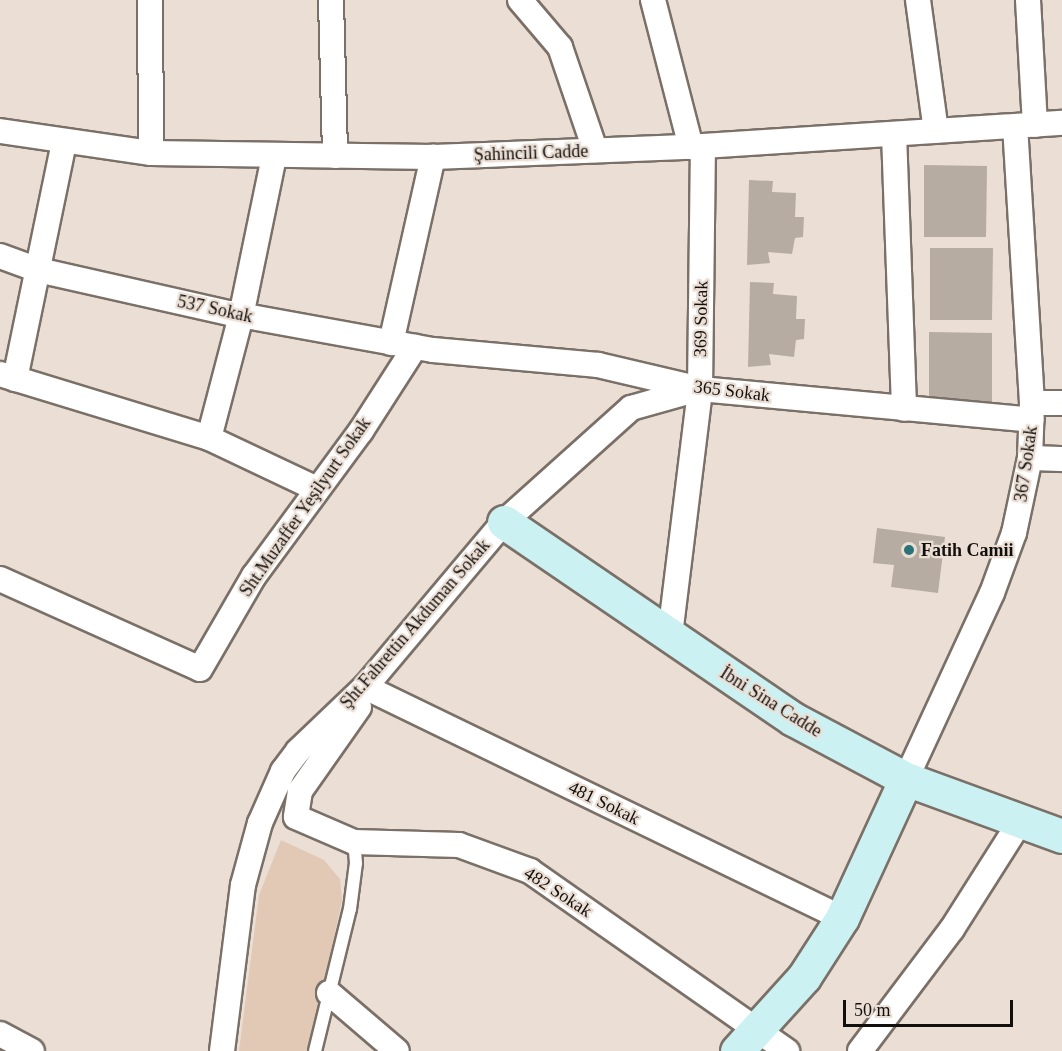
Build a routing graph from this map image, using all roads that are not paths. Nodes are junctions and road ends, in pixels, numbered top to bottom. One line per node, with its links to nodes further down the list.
1 (150, 0): 15 (street)
2 (331, 0): 17 (street)
3 (520, 0): 14 (street)
4 (653, 0): 13 (street, 369 Sokak)
5 (918, 0): 10 (street)
6 (1028, 0): 8 (street, 367 Sokak)
7 (1062, 123): 8 (street, Şahincili Cadde)
8 (1025, 126): 10 (street, Şahincili Cadde); 28 (street, 367 Sokak)
9 (0, 131): 12 (street, Şahincili Cadde)
10 (936, 131): 11 (street, Şahincili Cadde)
11 (894, 134): 13 (street, Şahincili Cadde); 27 (street)
12 (64, 142): 15 (street, Şahincili Cadde); 20 (street)
13 (697, 147): 14 (street, Şahincili Cadde); 25 (street, 369 Sokak)
14 (595, 150): 18 (street, Şahincili Cadde)
15 (151, 153): 16 (street, Şahincili Cadde)
16 (274, 156): 17 (street, Şahincili Cadde); 21 (street)
17 (335, 156): 18 (street, Şahincili Cadde)
18 (433, 157): 22 (street)
19 (0, 256): 20 (street, 537 Sokak)
20 (38, 270): 21 (street, 537 Sokak); 24 (street)
21 (241, 316): 22 (street, 537 Sokak); 29 (street)
22 (391, 342): 23 (street, 537 Sokak)
23 (424, 349): 25 (street, 365 Sokak); 32 (street, Sht.Muzaffer Yeşilyurt Sokak)
24 (7, 377): 29 (street)
25 (700, 389): 27 (street, 365 Sokak); 33 (street, Şht.Fahrettin Akduman Sokak); 35 (street, 369 Sokak)
26 (1062, 403): 28 (street, 365 Sokak)
27 (904, 409): 28 (street, 365 Sokak)
28 (1032, 412): 30 (street, 367 Sokak)
29 (209, 438): 32 (street)
30 (1030, 458): 31 (street); 37 (street, 367 Sokak)
31 (1062, 459)
32 (316, 489): 34 (street, Sht.Muzaffer Yeşilyurt Sokak)
33 (504, 522): 35 (street, İbni Sina Cadde); 36 (street, Şht.Fahrettin Akduman Sokak)
34 (0, 579)
35 (670, 635): 37 (street, İbni Sina Cadde)
36 (365, 687): 40 (street, 482 Sokak); 41 (street, 481 Sokak); 46 (street, Şht.Fahrettin Akduman Sokak)
37 (906, 779): 38 (street, İbni Sina Cadde); 41 (street)
38 (1020, 822): 39 (street, İbni Sina Cadde); 50 (street)
39 (1062, 836)
40 (354, 842): 42 (lane); 44 (street, 482 Sokak)
41 (842, 918): 44 (street)
42 (329, 993): 47 (lane); 48 (street)
43 (0, 1034): 45 (street)
44 (748, 1040): 49 (street, 482 Sokak)
45 (32, 1051)
46 (222, 1051)
47 (315, 1051)
48 (397, 1051)
49 (788, 1051)
50 (860, 1051)

